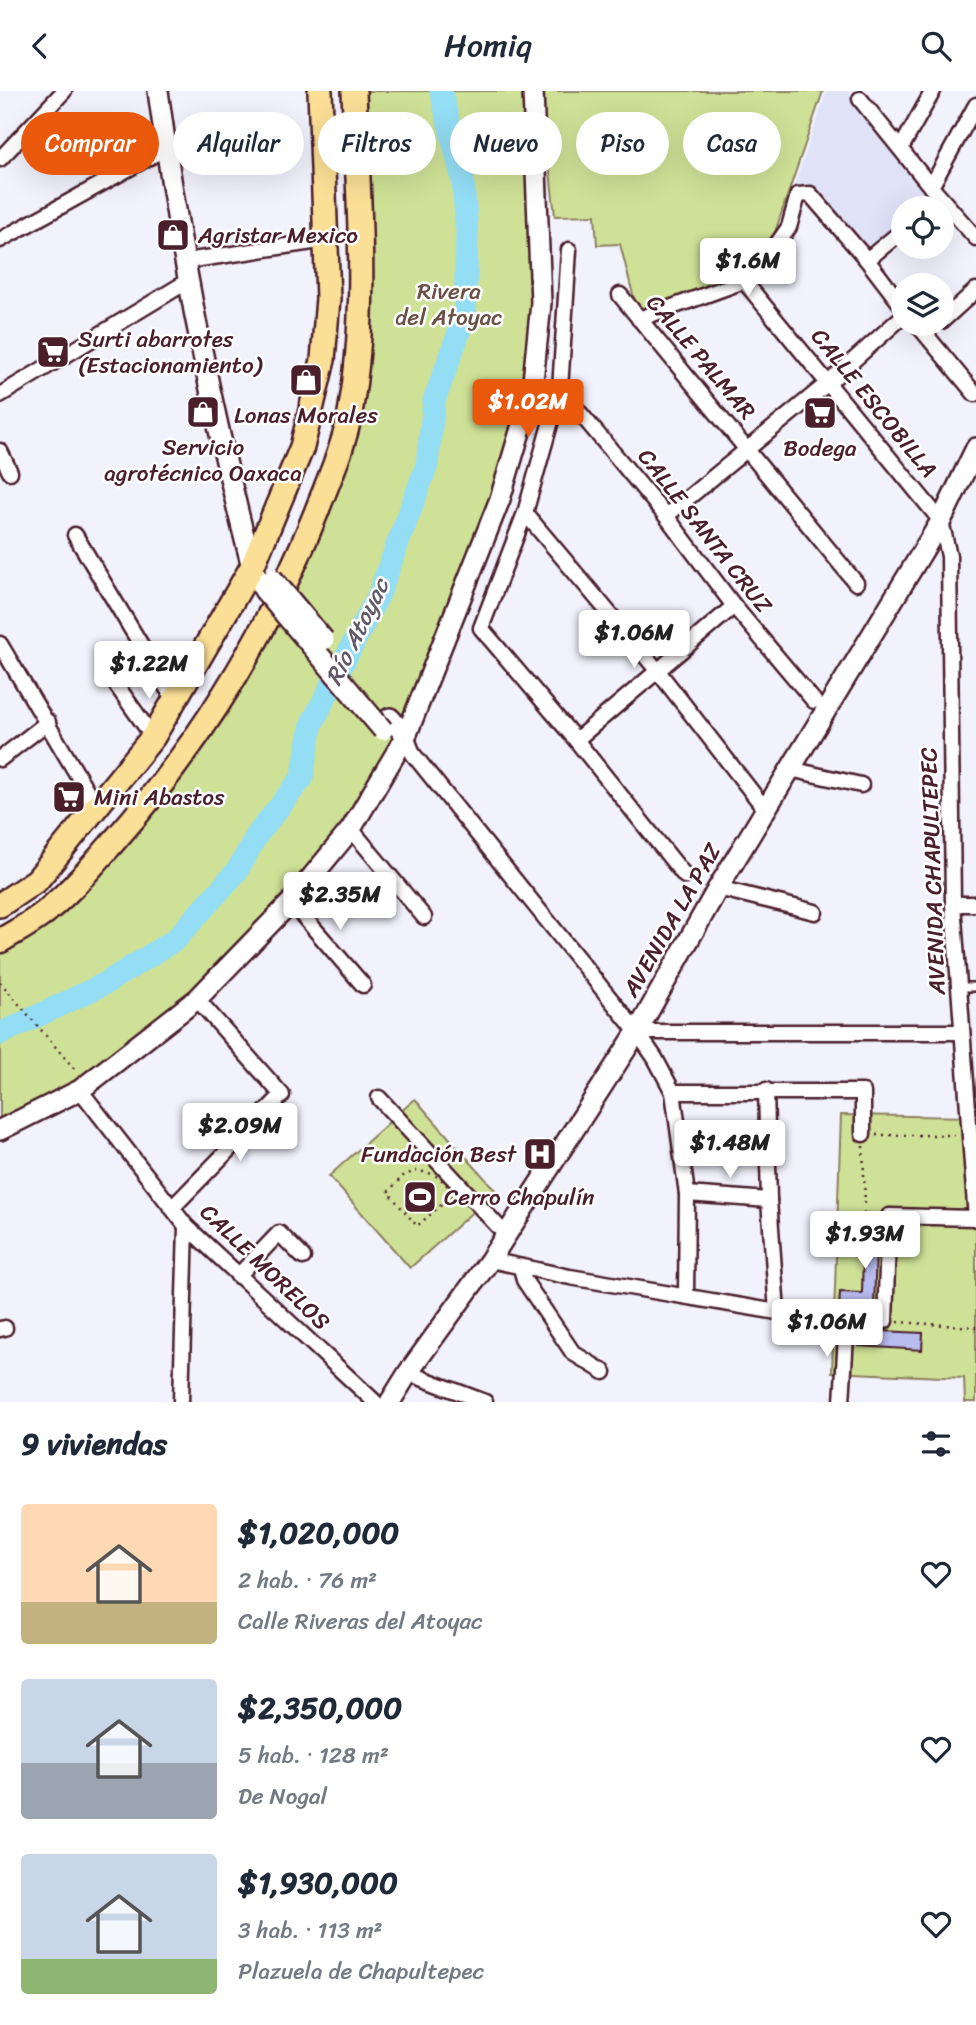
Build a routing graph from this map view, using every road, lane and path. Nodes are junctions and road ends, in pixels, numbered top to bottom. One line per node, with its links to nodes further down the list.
1 (64, 91): 11 (street)
2 (159, 91): 9 (street)
3 (320, 91): 16 (main road)
4 (354, 91): 67 (main road)
5 (533, 91): 52 (street)
6 (933, 91): 10 (street)
7 (860, 99): 10 (street)
8 (976, 105): 12 (street)
9 (166, 148): 15 (street); 20 (street)
10 (901, 148): 12 (street)
11 (0, 159)
12 (936, 193): 13 (street); 14 (street)
13 (934, 196)
14 (976, 238)
15 (0, 240)
16 (326, 240): 20 (street); 41 (main road)
17 (891, 240): 19 (street)
18 (569, 250): 30 (street)
19 (867, 260): 21 (street); 23 (street)
20 (187, 271): 32 (street); 41 (street)
21 (744, 281): 26 (street); 29 (street, CALLE ESCOBILLA)
22 (976, 290): 25 (street)
23 (891, 291)
24 (620, 295): 26 (street, CALLE PALMAR)
25 (954, 310)
26 (639, 319): 33 (street, CALLE PALMAR)
27 (891, 327): 29 (street)
28 (928, 336): 31 (street)
29 (828, 383): 33 (street); 39 (street, CALLE ESCOBILLA)
30 (560, 389): 37 (street); 38 (street, CALLE SANTA CRUZ)
31 (975, 394)
32 (0, 395)
33 (747, 448): 38 (street); 42 (street, CALLE PALMAR)
34 (976, 448): 39 (street, AVENIDA LA PAZ)
35 (0, 451): 36 (street)
36 (9, 472)
37 (525, 513): 45 (street); 51 (street)
38 (666, 516): 43 (street, CALLE SANTA CRUZ)
39 (941, 521): 54 (street, AVENIDA LA PAZ); 62 (street, AVENIDA CHAPULTEPEC)
40 (75, 535): 47 (street)
41 (258, 568): 47 (main road); 52 (street, bridge)
42 (856, 583)
43 (734, 606): 45 (street); 48 (street, CALLE SANTA CRUZ)
44 (0, 644): 49 (street)
45 (657, 670): 51 (street); 57 (street)
46 (117, 686): 50 (street)
47 (174, 700): 50 (main road)
48 (814, 701)
49 (48, 722): 53 (street); 56 (street)
50 (153, 737): 56 (main road)
51 (576, 740): 59 (street)
52 (405, 746): 58 (street); 73 (street)
53 (0, 759)
54 (790, 769): 55 (street); 57 (street, AVENIDA LA PAZ)
55 (861, 785)
56 (97, 808): 64 (main road)
57 (765, 809): 60 (street, AVENIDA LA PAZ)
58 (351, 829): 61 (street); 66 (street)
59 (685, 876)
60 (718, 888): 65 (street); 73 (street, AVENIDA LA PAZ)
61 (291, 902): 69 (street); 72 (street)
62 (953, 904): 63 (street); 70 (street, AVENIDA CHAPULTEPEC)
63 (976, 904)
64 (0, 905)
65 (814, 912)
66 (424, 917)
67 (0, 941)
68 (0, 982): 75 (path)
69 (363, 985)
70 (960, 987): 71 (lane); 74 (street, AVENIDA CHAPULTEPEC)
71 (976, 987)
72 (197, 999): 75 (street); 86 (street)
73 (637, 1032): 74 (street); 77 (street); 89 (street, AVENIDA LA PAZ)
74 (962, 1032): 81 (street, AVENIDA CHAPULTEPEC)
75 (81, 1084): 79 (street); 86 (street, CALLE MORELOS)
76 (766, 1090): 77 (street); 80 (street); 84 (street)
77 (673, 1092): 82 (street)
78 (379, 1098): 89 (street)
79 (0, 1130)
80 (863, 1135): 81 (path); 85 (path)
81 (970, 1135): 87 (street, AVENIDA CHAPULTEPEC)
82 (687, 1193): 84 (street); 94 (street)
83 (453, 1195): 83 (path)
84 (769, 1201): 95 (street)
85 (864, 1205)
86 (173, 1207): 88 (street, CALLE MORELOS)
87 (976, 1218): 97 (street)
88 (186, 1226): 93 (street, CALLE MORELOS); 101 (street)
89 (506, 1235): 91 (street, AVENIDA LA PAZ)
90 (303, 1257): 93 (street)
91 (490, 1260): 92 (street); 100 (street, AVENIDA LA PAZ)
92 (521, 1267): 94 (street); 99 (street)
93 (238, 1276): 102 (street, CALLE MORELOS)
94 (686, 1296): 95 (street)
95 (777, 1312): 96 (street)
96 (847, 1319): 97 (street); 105 (street)
97 (884, 1321): 98 (path)
98 (976, 1327)
99 (604, 1372)
100 (408, 1373): 103 (street, AVENIDA LA PAZ); 104 (street)
101 (181, 1402)
102 (375, 1402)
103 (390, 1402)
104 (485, 1402)
105 (842, 1402)

